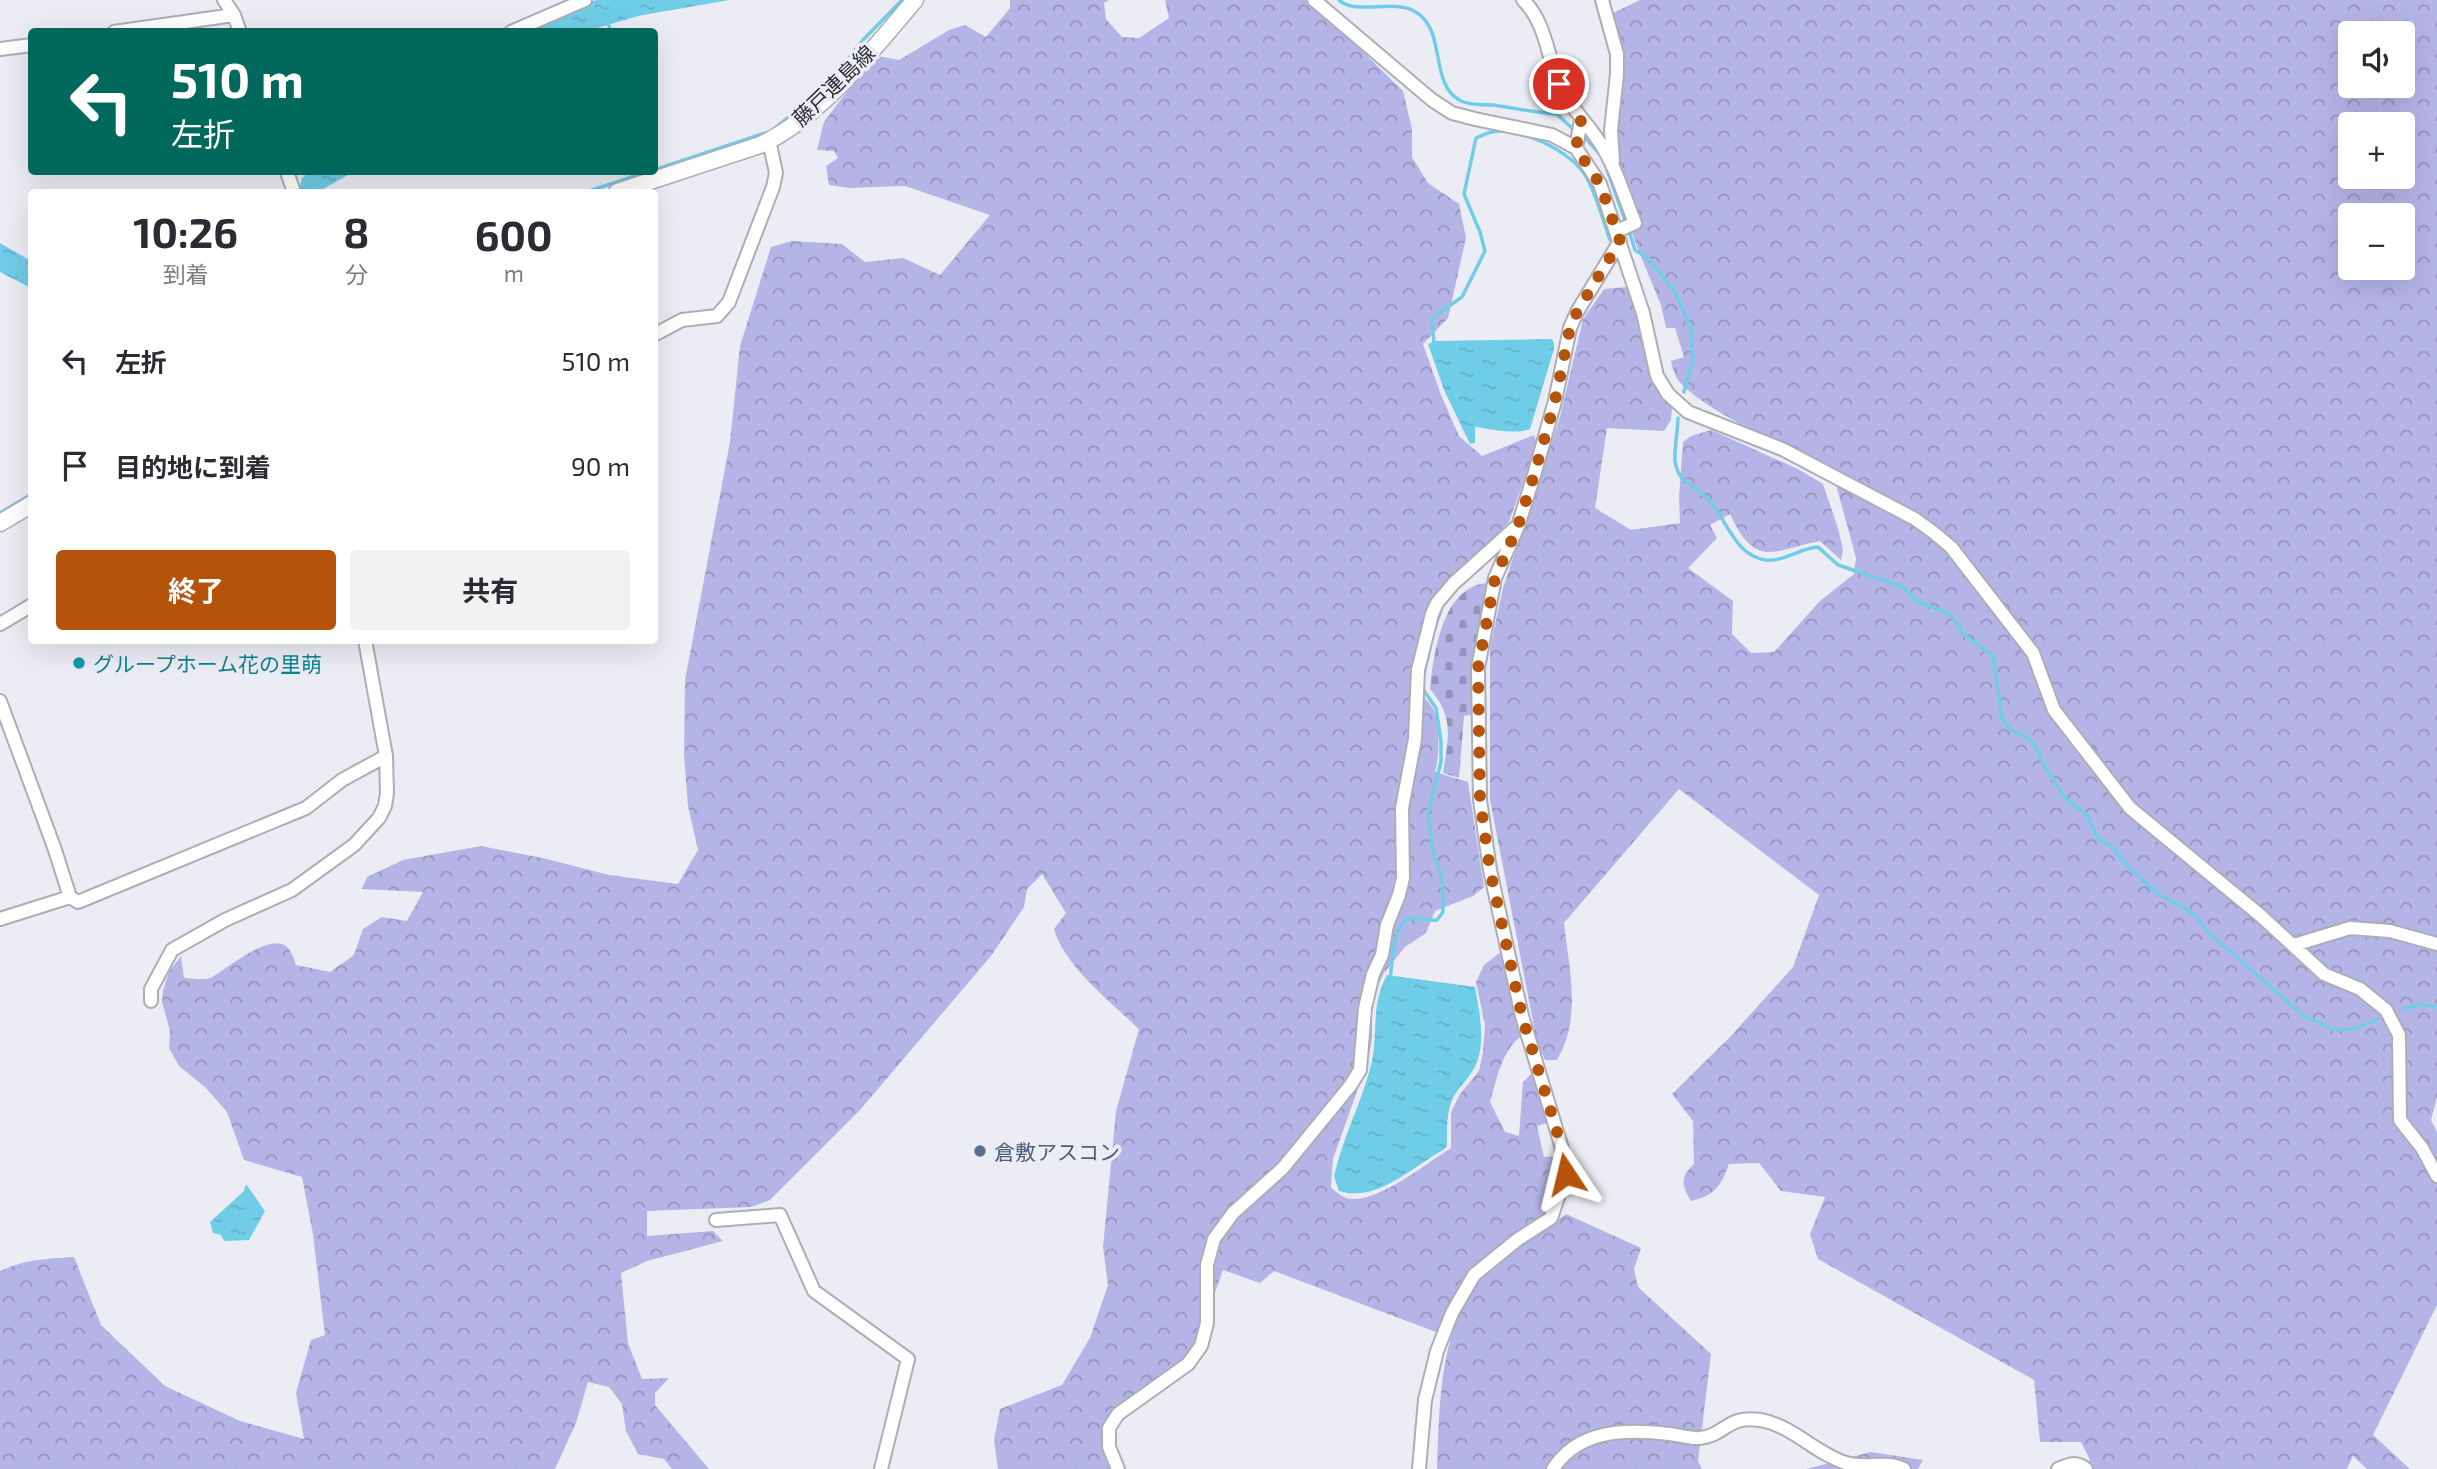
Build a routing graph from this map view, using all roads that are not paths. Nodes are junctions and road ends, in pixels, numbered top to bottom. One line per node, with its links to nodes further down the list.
1 (224, 0): 7 (street)
2 (585, 0): 10 (street)
3 (915, 0): 14 (main road, 藤戸連島線)
4 (1314, 0): 13 (street)
5 (1523, 0): 13 (street)
6 (1602, 0): 15 (street)
7 (234, 15): 8 (street); 9 (street)
8 (142, 28)
9 (239, 28)
10 (520, 28)
11 (28, 45): 12 (street)
12 (0, 50)
13 (1579, 134): 15 (street); 17 (street)
14 (769, 140): 16 (main road, 藤戸連島線); 18 (street)
15 (1613, 169): 17 (street)
16 (627, 189)
17 (1623, 231): 21 (street); 30 (street)
18 (658, 333)
19 (28, 506): 20 (main road)
20 (0, 523)
21 (1518, 526): 35 (street); 36 (street)
22 (28, 607): 23 (street)
23 (0, 624)
24 (366, 644): 26 (street)
25 (0, 701): 27 (street)
26 (386, 756): 27 (street); 31 (street)
27 (70, 897): 28 (street)
28 (0, 919)
29 (2437, 944): 30 (street)
30 (2294, 945): 32 (street)
31 (151, 1001)
32 (2437, 1176)
33 (716, 1220): 34 (street)
34 (881, 1469)
35 (1118, 1469)
36 (1419, 1469)
37 (1553, 1469): 38 (street)
38 (1904, 1469)
39 (2059, 1469): 40 (street)
40 (2086, 1469)

